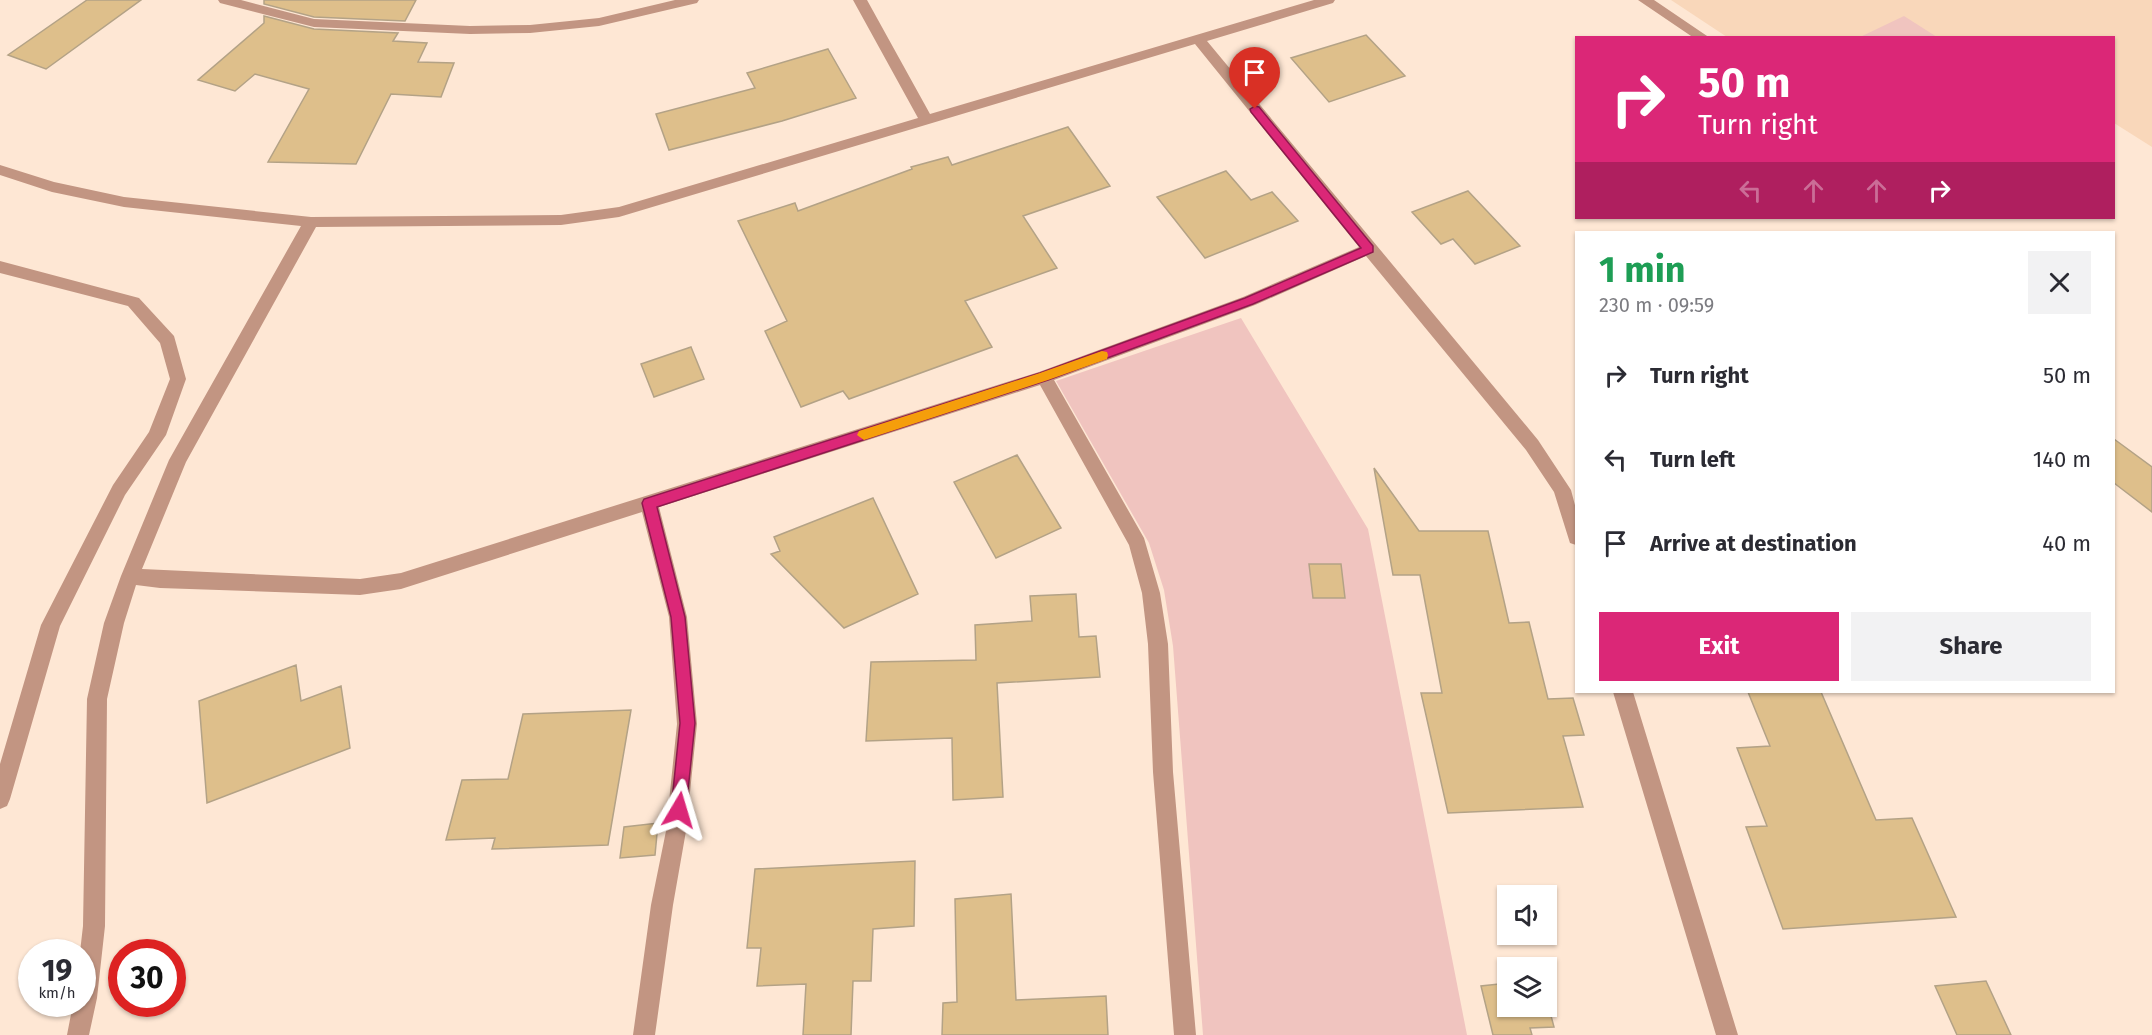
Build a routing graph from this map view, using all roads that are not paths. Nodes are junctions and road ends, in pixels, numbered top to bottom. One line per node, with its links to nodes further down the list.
1 (225, 0): 2 (street)
2 (692, 0)
3 (860, 0): 8 (street)
4 (1328, 0): 7 (street)
5 (1645, 0): 6 (street)
6 (1701, 36)
7 (1198, 39): 8 (street); 11 (street)
8 (926, 119): 10 (street)
9 (0, 170): 10 (street)
10 (311, 222): 16 (street)
11 (1369, 249): 13 (street); 15 (street)
12 (0, 267): 18 (street)
13 (1044, 377): 14 (street); 21 (street)
14 (649, 503): 16 (street); 20 (street)
15 (1575, 534)
16 (130, 576): 19 (street)
17 (1623, 693): 22 (street)
18 (0, 799)
19 (78, 1035)
20 (644, 1035)
21 (1185, 1035)
22 (1727, 1035)

